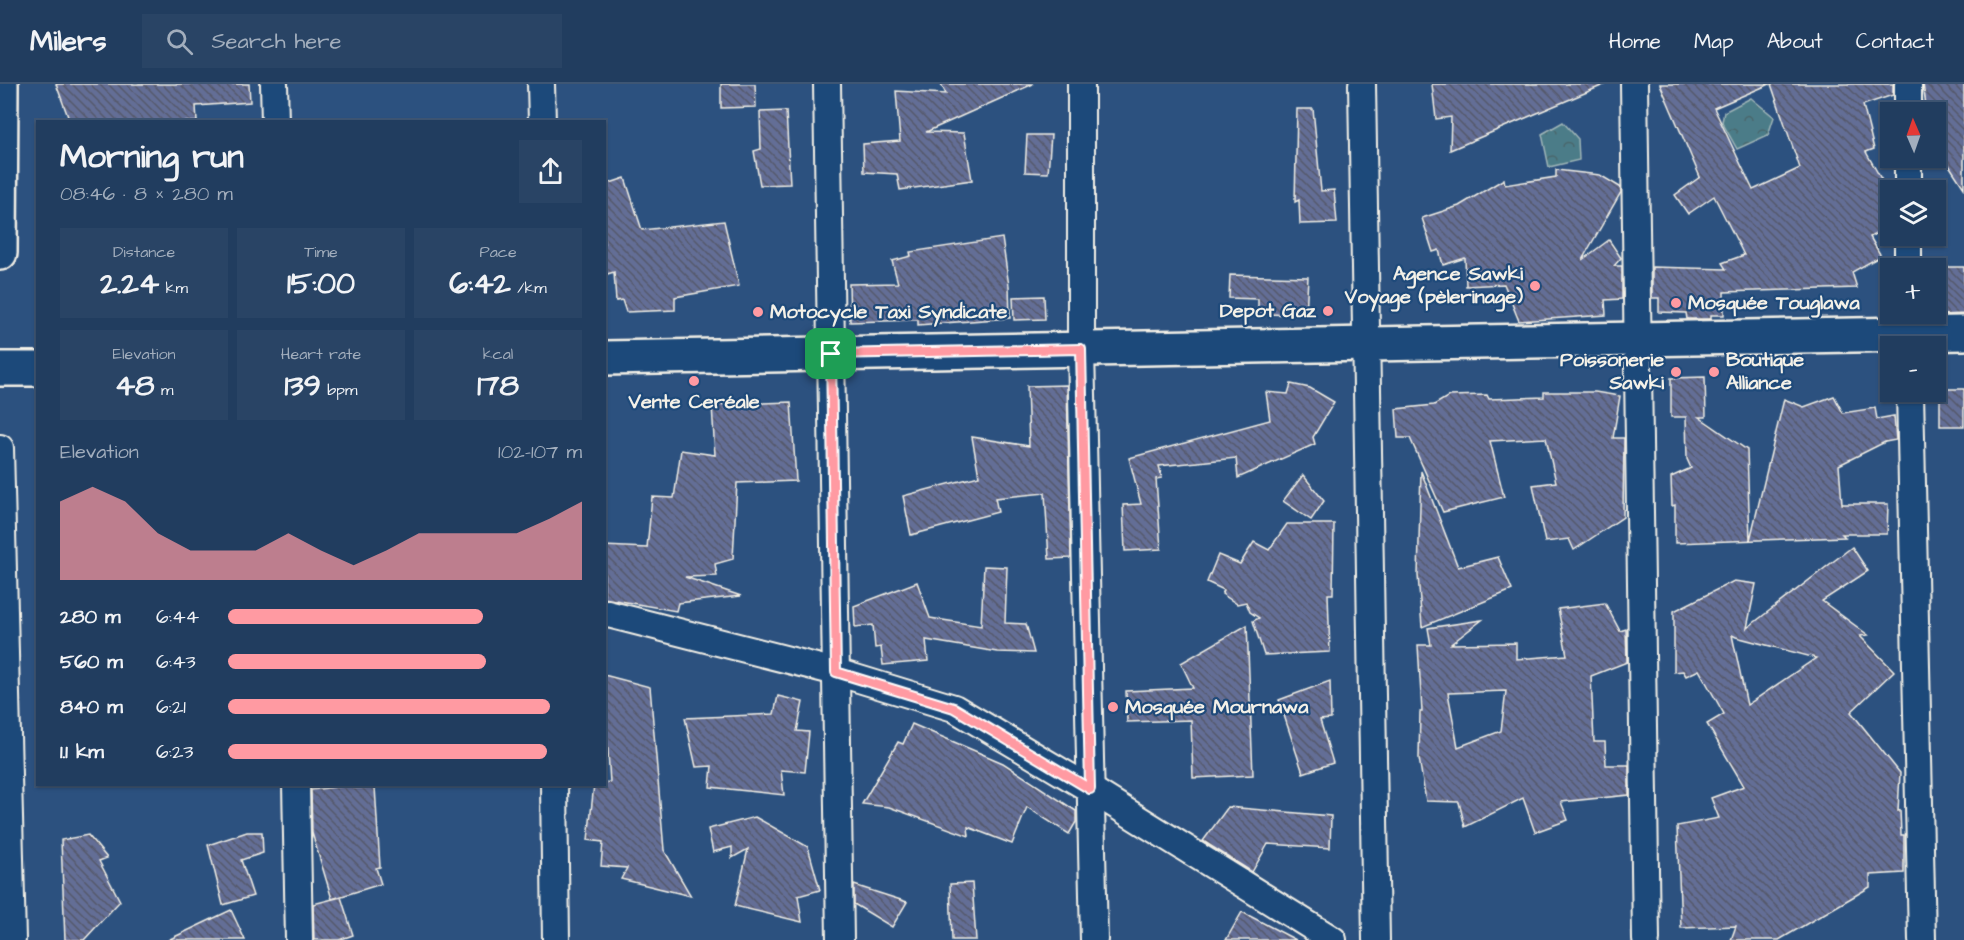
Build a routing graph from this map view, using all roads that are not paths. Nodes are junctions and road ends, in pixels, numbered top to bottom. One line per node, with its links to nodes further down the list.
1 (1, 84): 12 (street)
2 (274, 84): 10 (street)
3 (541, 84): 11 (street)
4 (827, 84): 18 (street)
5 (1081, 84): 17 (street)
6 (1362, 84): 16 (street)
7 (1634, 84): 15 (street)
8 (1908, 84): 9 (street)
9 (1908, 102)
10 (275, 120)
11 (542, 120)
12 (0, 253)
13 (1909, 331): 14 (street); 15 (street)
14 (1964, 333)
15 (1636, 339): 16 (street); 37 (street)
16 (1366, 344): 17 (street); 36 (street)
17 (1081, 349): 18 (street); 29 (street)
18 (831, 354): 19 (street); 26 (street)
19 (606, 358)
20 (0, 369): 21 (street); 22 (street)
21 (36, 369)
22 (36, 385)
23 (1910, 402): 38 (street)
24 (0, 448): 30 (street)
25 (606, 614): 26 (street)
26 (836, 672): 29 (street); 33 (street)
27 (296, 786): 31 (street)
28 (554, 786): 32 (street)
29 (1090, 789): 34 (street); 35 (street)
30 (12, 940)
31 (299, 940)
32 (556, 940)
33 (840, 940)
34 (1094, 940)
35 (1334, 940)
36 (1376, 940)
37 (1646, 940)
38 (1922, 940)

